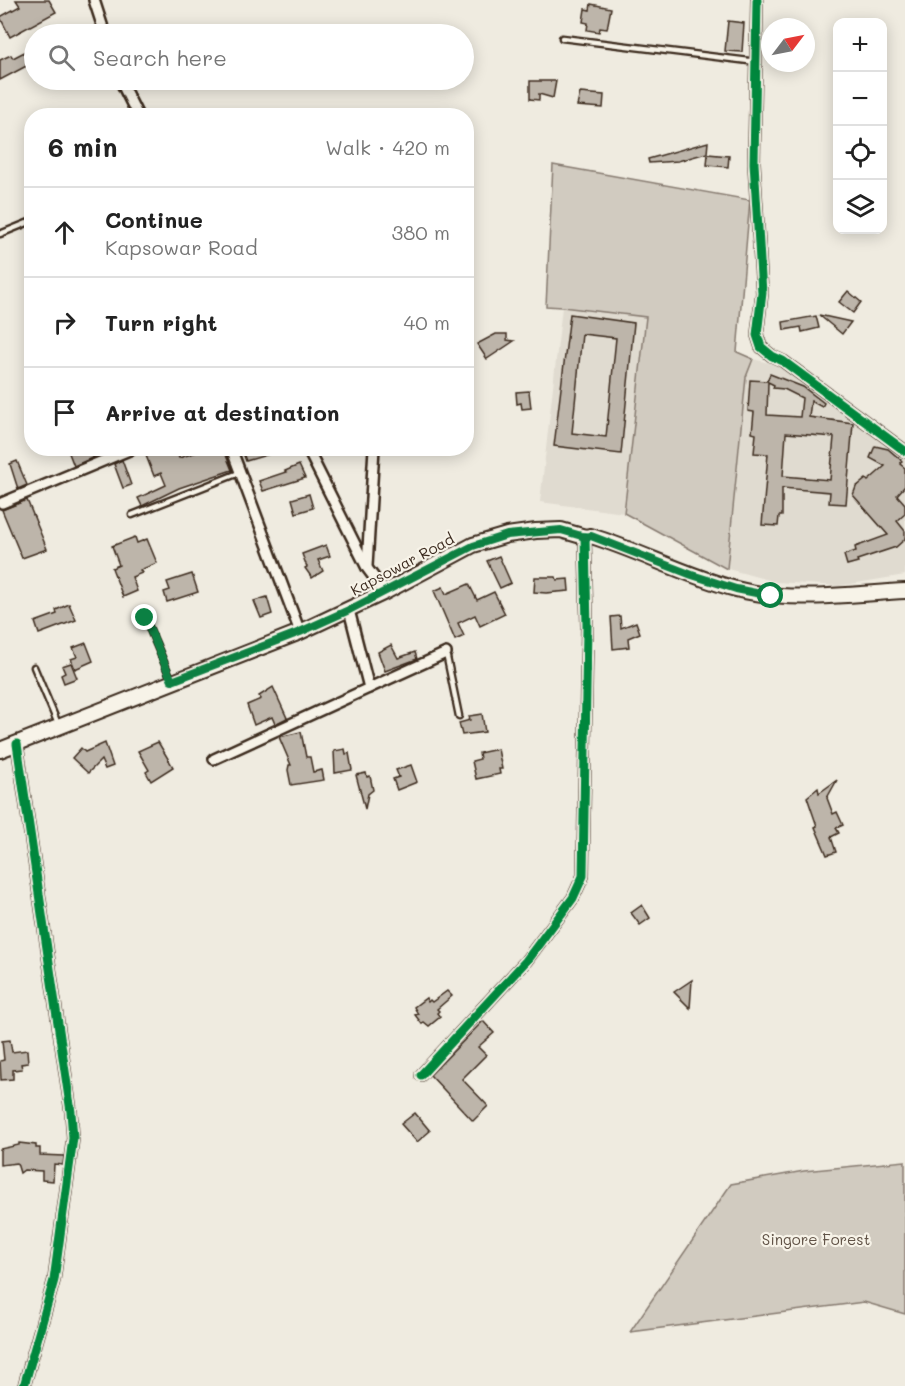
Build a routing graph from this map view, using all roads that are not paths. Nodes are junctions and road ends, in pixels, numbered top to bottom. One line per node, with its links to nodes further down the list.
1 (94, 0): 3 (street)
2 (757, 0): 5 (street)
3 (102, 24)
4 (562, 38): 5 (lane)
5 (757, 62): 10 (street)
6 (125, 90): 7 (street)
7 (134, 108)
8 (24, 224): 9 (lane)
9 (0, 234)
10 (905, 451)
11 (115, 456): 16 (street)
12 (234, 456): 15 (street)
13 (314, 456): 19 (street)
14 (374, 456): 19 (street)
15 (239, 473): 17 (lane); 24 (street)
16 (2, 503)
17 (132, 515)
18 (585, 537): 20 (main road, Kapsowar Road); 21 (main road, Kapsowar Road); 34 (street)
19 (367, 568): 21 (street)
20 (905, 591)
21 (385, 592): 22 (main road, Kapsowar Road)
22 (349, 610): 24 (main road, Kapsowar Road); 28 (street)
23 (145, 618): 27 (lane)
24 (300, 632): 27 (main road, Kapsowar Road)
25 (446, 653): 28 (street); 29 (lane)
26 (34, 667): 30 (lane)
27 (172, 681): 30 (main road, Kapsowar Road)
28 (369, 688): 33 (street)
29 (459, 716)
30 (59, 727): 31 (main road, Kapsowar Road)
31 (17, 744): 32 (main road, Kapsowar Road); 35 (street)
32 (0, 750)
33 (214, 759)
34 (421, 1075)
35 (24, 1386)

